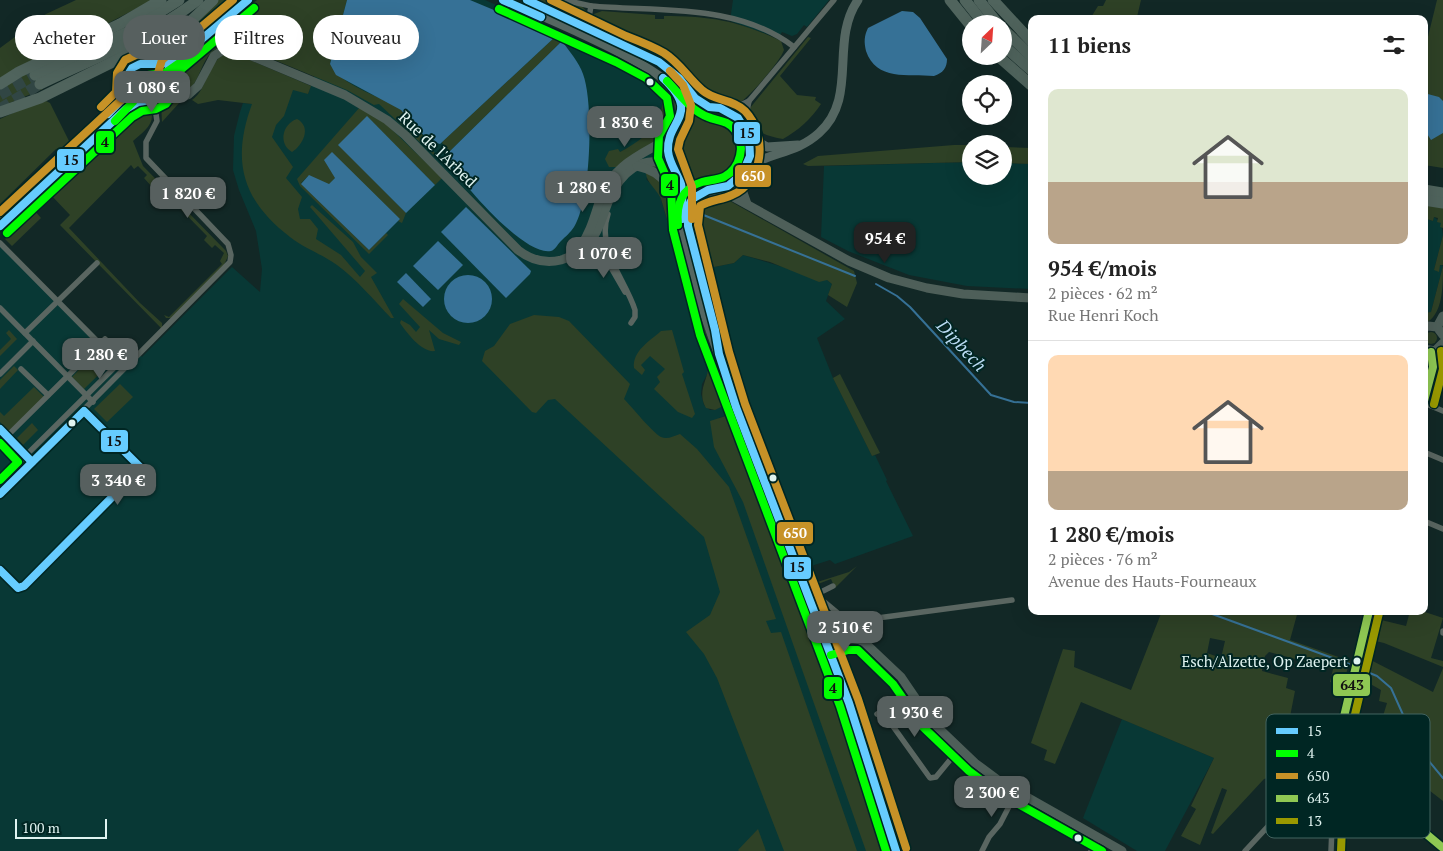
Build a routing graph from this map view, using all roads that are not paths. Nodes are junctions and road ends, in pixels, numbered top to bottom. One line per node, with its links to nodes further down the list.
1 (161, 0): 32 (highway)
2 (179, 0): 3 (highway)
3 (198, 0)
4 (213, 0): 41 (highway)
5 (242, 0): 27 (main road)
6 (248, 0): 30 (main road)
7 (503, 0): 42 (main road)
8 (527, 0): 21 (main road)
9 (564, 0): 16 (street)
10 (834, 0): 24 (street)
11 (858, 0): 46 (main road)
12 (966, 0): 19 (highway)
13 (979, 0): 20 (highway)
14 (993, 0): 23 (highway)
15 (952, 1): 18 (highway)
16 (580, 2): 17 (street)
17 (591, 6): 21 (street); 24 (street)
18 (963, 15)
19 (977, 15)
20 (991, 15)
21 (587, 28): 39 (main road)
22 (1012, 38): 26 (highway)
23 (1028, 38)
24 (794, 47): 38 (street)
25 (1012, 53): 29 (highway)
26 (1028, 53)
27 (154, 65): 30 (main road); 34 (main road)
28 (1009, 65): 31 (highway)
29 (1028, 67)
30 (164, 76): 33 (main road)
31 (1028, 81)
32 (0, 84)
33 (165, 86): 35 (main road); 36 (main road)
34 (127, 90): 37 (main road); 59 (main road)
35 (174, 94): 36 (main road, Rue de l'Arbed); 62 (main road, Rue de l'Arbed)
36 (157, 98): 37 (main road); 80 (street)
37 (138, 101): 59 (main road)
38 (749, 101): 40 (street); 43 (street)
39 (708, 107): 40 (main road); 42 (main road)
40 (720, 108): 43 (main road)
41 (0, 112)
42 (680, 119): 45 (main road)
43 (744, 126): 44 (main road)
44 (749, 136): 46 (main road); 49 (main road)
45 (669, 138): 48 (main road); 51 (main road, Rue de l'Arbed)
46 (801, 145): 49 (main road)
47 (637, 166): 48 (main road); 51 (main road, Rue de l'Arbed); 63 (main road)
48 (671, 166): 50 (main road)
49 (744, 171): 52 (main road); 58 (main road)
50 (677, 175): 53 (main road); 63 (main road)
51 (612, 187): 60 (main road, Rue de l'Arbed); 62 (main road, Rue de l'Arbed); 67 (street)
52 (719, 189): 53 (main road); 58 (main road)
53 (708, 190): 77 (main road)
54 (1428, 191): 55 (highway)
55 (1443, 193)
56 (1428, 201): 57 (highway)
57 (1443, 203)
58 (747, 205): 65 (main road)
59 (2, 219)
60 (591, 241): 62 (main road, Rue de l'Arbed); 67 (street)
61 (0, 243): 66 (street)
62 (576, 252)
63 (690, 258): 77 (main road)
64 (96, 263): 66 (street)
65 (1028, 298)
66 (58, 301): 72 (street); 75 (street)
67 (633, 304): 70 (street)
68 (0, 308): 72 (street)
69 (1443, 316): 71 (main road)
70 (631, 323)
71 (1440, 331)
72 (25, 333): 73 (street)
73 (33, 341): 79 (street); 84 (street)
74 (1443, 342): 76 (main road)
75 (100, 344): 78 (street); 84 (street)
76 (1428, 351): 81 (street)
77 (719, 354): 108 (main road)
78 (124, 358): 80 (street); 87 (street)
79 (13, 360): 83 (street); 86 (street)
80 (130, 364): 88 (street)
81 (1433, 367): 82 (street); 85 (street)
82 (1443, 371)
83 (0, 374)
84 (68, 376): 86 (street); 87 (street)
85 (1428, 386)
86 (48, 395): 93 (street)
87 (87, 395): 88 (street); 96 (street)
88 (93, 402): 90 (street)
89 (1428, 404): 91 (street)
90 (84, 411): 98 (street); 103 (street)
91 (1443, 411)
92 (0, 429): 93 (street)
93 (7, 436): 94 (street); 96 (street)
94 (0, 443)
95 (1428, 454): 97 (street)
96 (26, 455): 98 (street); 99 (street)
97 (1443, 460)
98 (32, 462): 100 (street)
99 (0, 481)
100 (0, 494)
101 (1428, 523): 102 (street)
102 (1443, 529)
103 (0, 570)
104 (833, 586): 107 (street)
105 (1012, 600): 107 (street)
106 (1368, 615): 110 (street)
107 (857, 634): 108 (main road); 111 (main road)
108 (828, 646): 118 (main road)
109 (877, 714): 111 (street)
110 (1345, 714)
111 (959, 749): 112 (main road)
112 (1016, 791): 114 (main road); 119 (street)
113 (1266, 828): 122 (street)
114 (1099, 837): 120 (street); 121 (main road)
115 (1430, 837): 117 (street)
116 (1332, 838): 123 (street)
117 (1443, 848)
118 (896, 851)
119 (982, 851)
120 (1091, 851)
121 (1122, 851)
122 (1245, 851)
123 (1331, 851)

